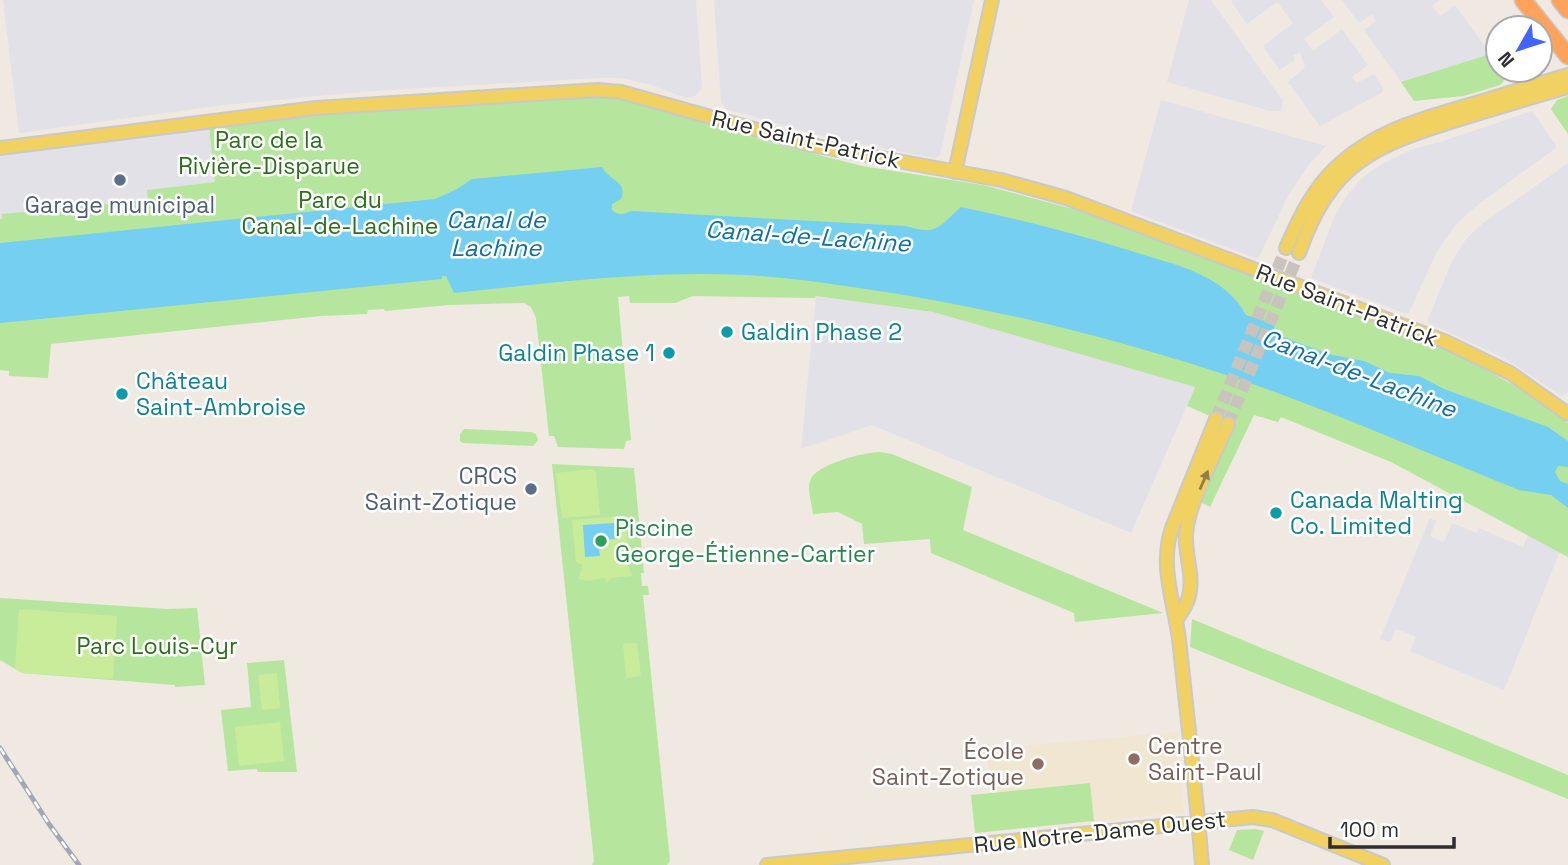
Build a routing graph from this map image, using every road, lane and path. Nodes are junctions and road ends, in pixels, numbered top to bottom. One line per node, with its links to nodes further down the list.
1 (992, 0): 9 (main road)
2 (1523, 0): 5 (highway)
3 (1560, 0): 4 (highway)
4 (1568, 10)
5 (1568, 56)
6 (1568, 75): 10 (main road)
7 (1568, 86): 11 (main road)
8 (0, 148): 9 (main road, Rue Saint-Patrick)
9 (955, 172): 12 (main road, Rue Saint-Patrick)
10 (1286, 248)
11 (1299, 253)
12 (1568, 414)
13 (1176, 621): 13 (main road, one-way to 13); 14 (main road)
14 (1198, 822): 15 (main road, Rue Notre-Dame Ouest); 16 (main road); 17 (main road, Rue Notre-Dame Ouest)
15 (768, 865)
16 (1202, 865)
17 (1383, 865)

